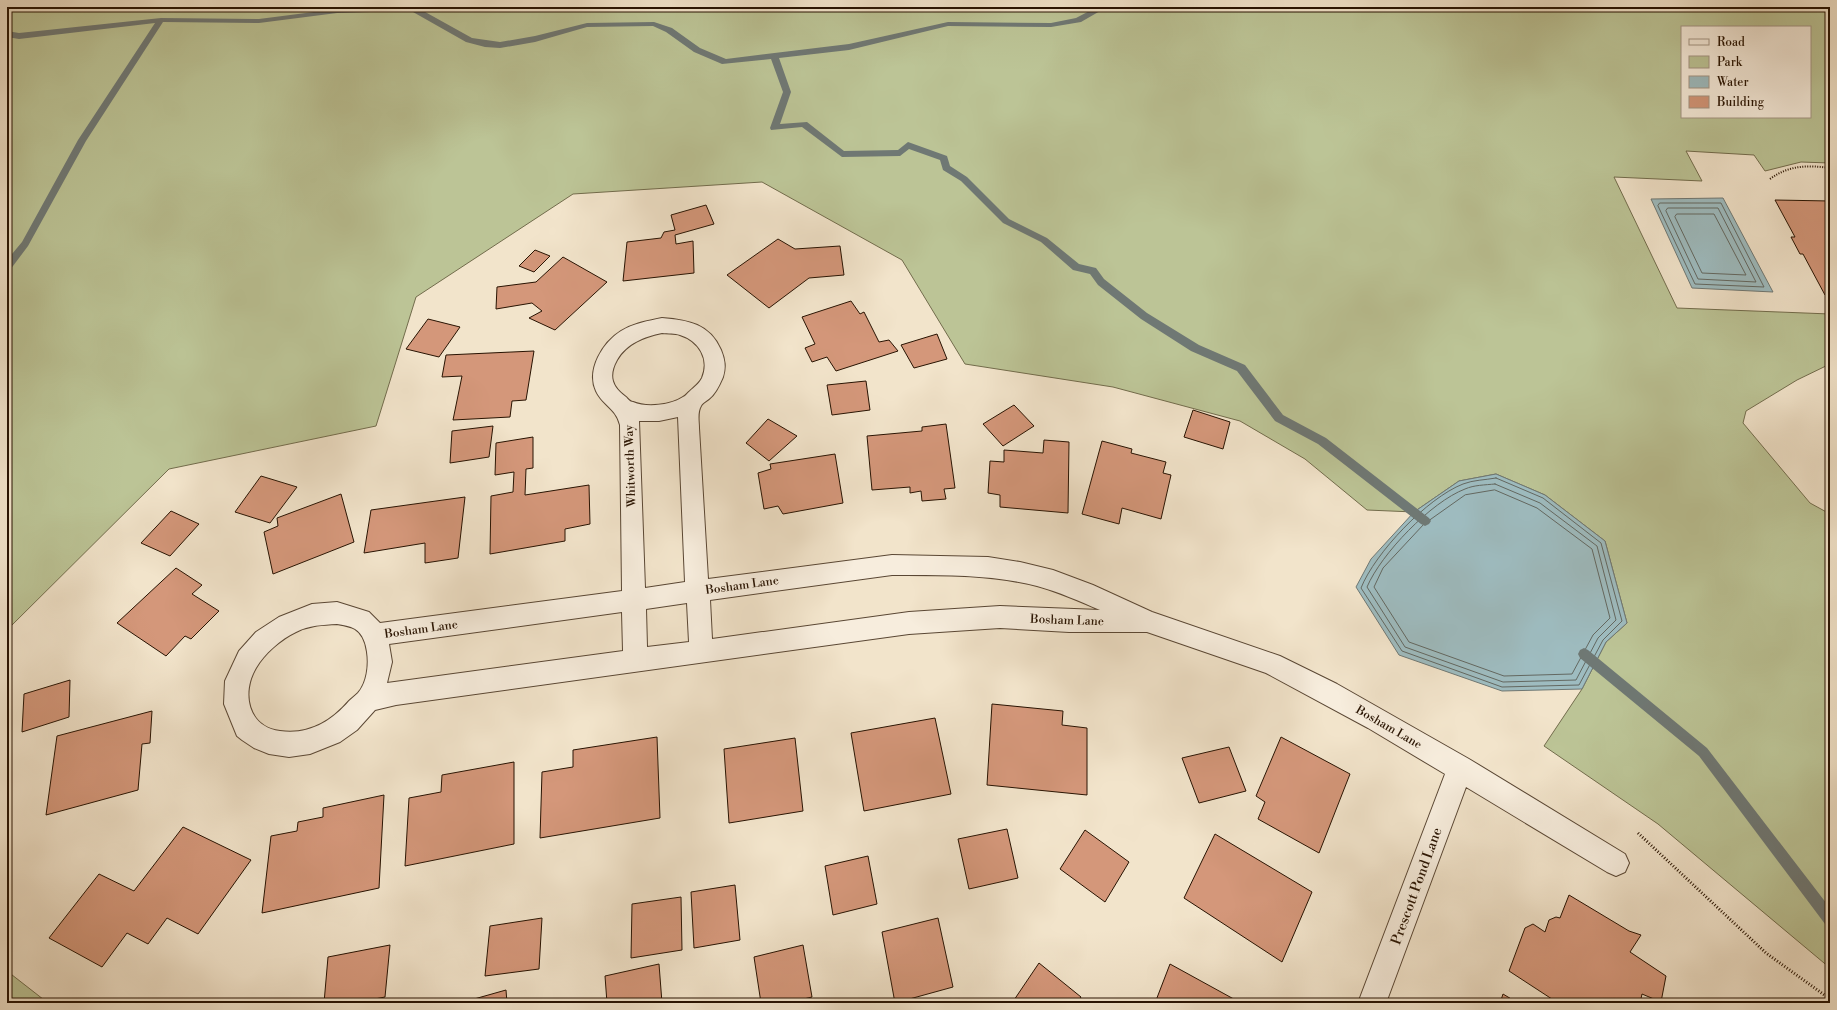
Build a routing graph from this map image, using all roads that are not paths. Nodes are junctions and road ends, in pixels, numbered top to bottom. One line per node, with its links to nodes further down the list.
1 (691, 403): 2 (street); 2 (street, Whitworth Way); 3 (street)
2 (624, 409): 4 (street, Whitworth Way)
3 (697, 591): 4 (street, Bosham Lane); 5 (street, Bosham Lane); 7 (street)
4 (634, 600): 6 (street, Bosham Lane); 8 (street, Whitworth Way)
5 (1148, 621): 7 (street, Bosham Lane); 10 (street, Bosham Lane)
6 (375, 636): 9 (street); 9 (street, Bosham Lane)
7 (701, 652): 8 (street, Bosham Lane)
8 (635, 661): 9 (street, Bosham Lane)
9 (366, 702)
10 (1460, 768): 11 (street, Bosham Lane); 12 (street, Prescott Pond Lane)
11 (1616, 863)
12 (1372, 1003)

